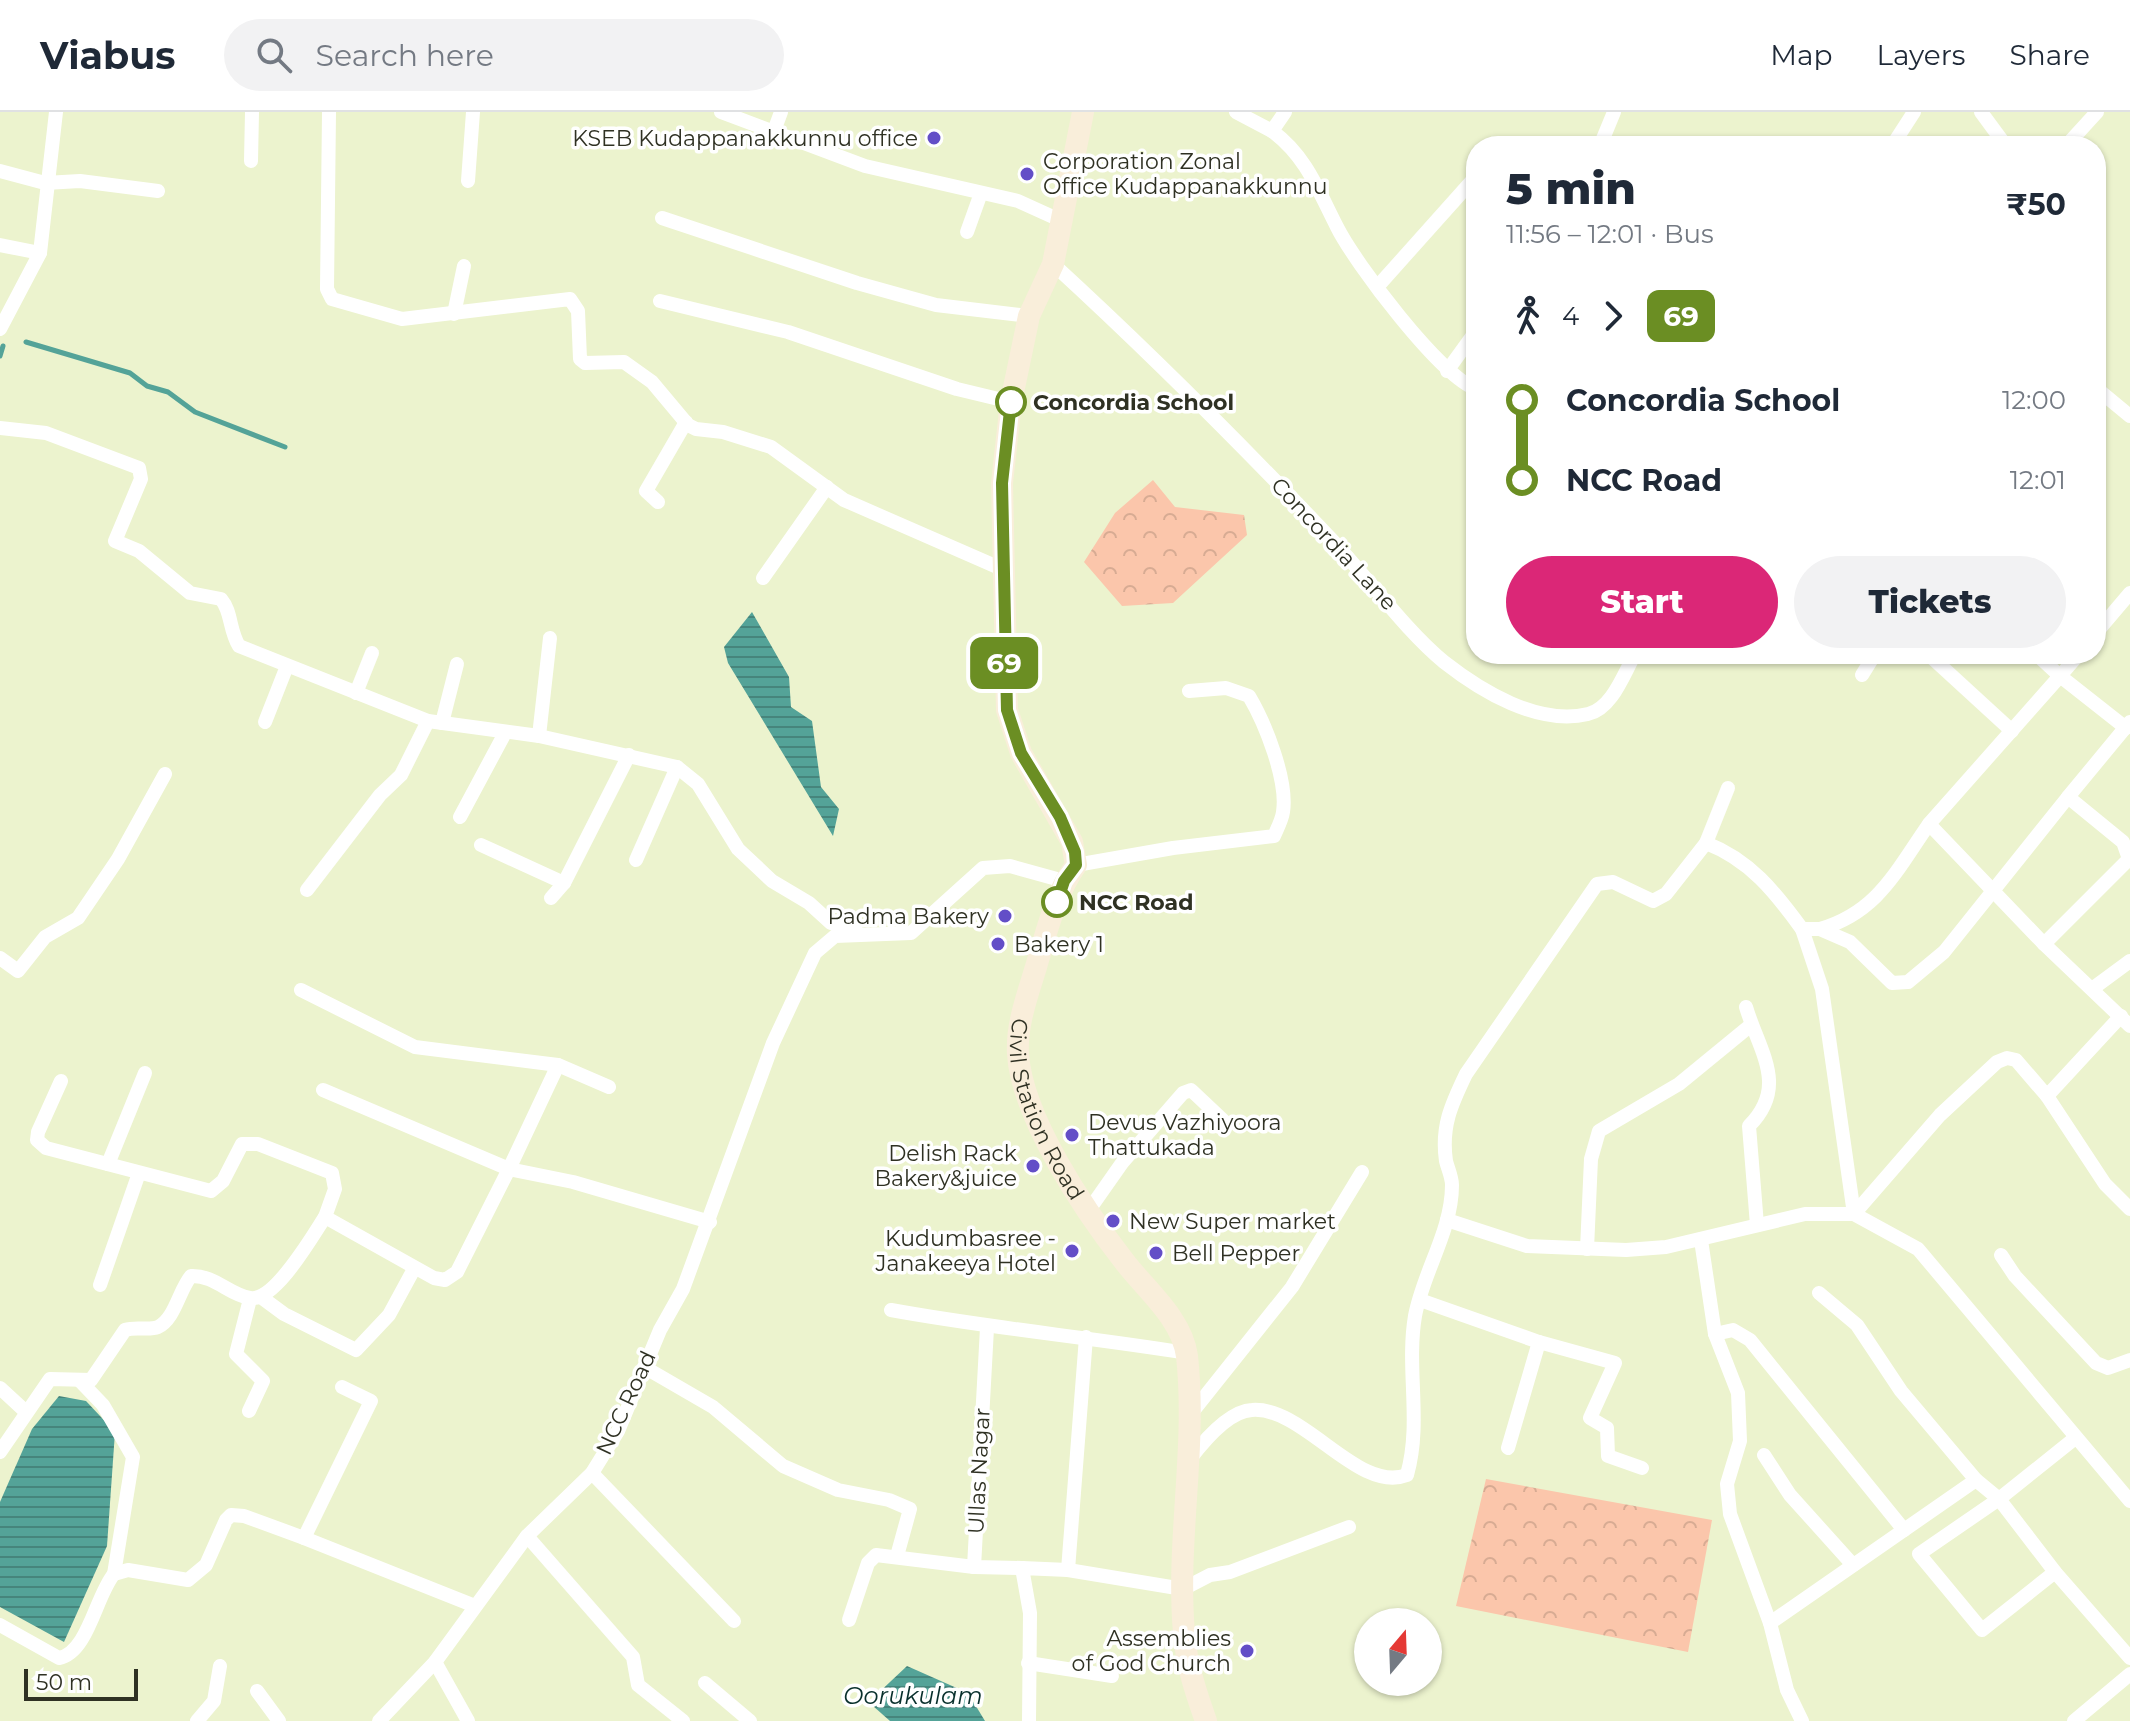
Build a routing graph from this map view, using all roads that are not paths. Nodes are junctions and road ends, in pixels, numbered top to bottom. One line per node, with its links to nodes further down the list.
1 (56, 112): 23 (street)
2 (252, 112): 20 (street)
3 (329, 112): 36 (street)
4 (473, 112): 22 (street)
5 (721, 112): 14 (street)
6 (781, 112): 14 (street)
7 (1083, 112): 28 (main road)
8 (1236, 112): 15 (street)
9 (1285, 112): 15 (street)
10 (1614, 112): 16 (street)
11 (1914, 112): 17 (street)
12 (1981, 112): 18 (street)
13 (2097, 112): 19 (street)
14 (774, 131): 26 (street)
15 (1272, 131): 34 (street)
16 (1604, 136)
17 (1898, 136)
18 (1999, 136)
19 (2075, 136)
20 (251, 161)
21 (0, 171): 23 (street)
22 (468, 181)
23 (45, 183): 25 (street); 31 (street)
24 (1466, 188): 34 (street)
25 (158, 191)
26 (981, 193): 28 (street); 29 (street)
27 (662, 218): 37 (street)
28 (1062, 221): 32 (main road)
29 (967, 232)
30 (0, 245): 31 (street)
31 (40, 253): 38 (street)
32 (1053, 264): 37 (main road); 56 (street, Concordia Lane)
33 (464, 266): 36 (street)
34 (1378, 286): 40 (street)
35 (660, 301): 43 (street)
36 (454, 314): 45 (street)
37 (1029, 316): 43 (main road)
38 (0, 329)
39 (1466, 345): 40 (street)
40 (1447, 371): 41 (street)
41 (1466, 383)
42 (2106, 396): 44 (street)
43 (1011, 402): 49 (main road)
44 (2130, 416)
45 (686, 422): 47 (street); 48 (street)
46 (0, 428): 61 (street)
47 (827, 487): 49 (street); 50 (street)
48 (658, 502)
49 (1002, 569): 82 (main road)
50 (763, 578)
51 (2130, 593): 52 (street)
52 (2106, 621)
53 (550, 638): 71 (street)
54 (372, 653): 65 (street)
55 (457, 664): 67 (street)
56 (1629, 664)
57 (1868, 664): 62 (street)
58 (1939, 664): 69 (street)
59 (2047, 664): 63 (street)
60 (2070, 664): 63 (street)
61 (287, 666): 65 (street); 66 (street)
62 (1862, 675)
63 (2060, 676): 68 (street); 69 (street)
64 (1189, 691): 82 (street)
65 (356, 693): 67 (street)
66 (265, 722)
67 (435, 722): 70 (street); 85 (street)
68 (2128, 725): 76 (street)
69 (2012, 731): 78 (street)
70 (505, 733): 71 (street); 77 (street)
71 (539, 736): 72 (street)
72 (629, 755): 73 (street); 83 (street)
73 (677, 767): 81 (street); 89 (street)
74 (165, 774): 91 (street)
75 (1728, 788): 79 (street)
76 (2068, 797): 84 (street); 90 (street)
77 (460, 817)
78 (1929, 824): 84 (street); 88 (street)
79 (1706, 843): 87 (street); 113 (street)
80 (481, 845): 83 (street)
81 (636, 860)
82 (1070, 873): 89 (street); 110 (main road, Civil Station Road)
83 (564, 883): 86 (street)
84 (1991, 888): 88 (street); 90 (street)
85 (307, 890)
86 (551, 898)
87 (1802, 929): 88 (street); 111 (street)
88 (1820, 929)
89 (865, 935): 114 (street, NCC Road)
90 (2044, 944): 93 (street)
91 (0, 958)
92 (2130, 961): 93 (street)
93 (2092, 989): 96 (street)
94 (301, 990): 98 (street)
95 (1746, 1007): 97 (street)
96 (2125, 1021): 103 (street)
97 (1751, 1025): 115 (street); 117 (street)
98 (558, 1065): 101 (street); 106 (street)
99 (145, 1073): 105 (street)
100 (61, 1081): 105 (street)
101 (609, 1087)
102 (323, 1090): 106 (street)
103 (2047, 1096): 109 (street); 111 (street)
104 (1225, 1122): 110 (street)
105 (108, 1164): 108 (street)
106 (509, 1169): 114 (street); 119 (street)
107 (1362, 1172): 137 (street)
108 (139, 1173): 112 (street); 120 (street)
109 (2130, 1209)
110 (1089, 1210): 129 (main road, Civil Station Road)
111 (1854, 1214): 115 (street); 138 (street)
112 (325, 1217): 119 (street); 122 (street)
113 (1447, 1220): 117 (street); 123 (street)
114 (710, 1222): 131 (street, NCC Road)
115 (1757, 1225): 116 (street)
116 (1701, 1240): 117 (street); 126 (street)
117 (1587, 1249)
118 (2001, 1255): 130 (street)
119 (414, 1269): 122 (street)
120 (100, 1285)
121 (1819, 1293): 145 (street)
122 (255, 1298): 132 (street); 136 (street)
123 (1420, 1300): 128 (street); 142 (street)
124 (891, 1310): 125 (street)
125 (987, 1328): 127 (street); 154 (street, Ullas Nagar)
126 (1715, 1334): 149 (street); 163 (street)
127 (1086, 1337): 129 (street); 156 (street)
128 (1539, 1342): 139 (street); 143 (street)
129 (1187, 1353): 137 (main road, Civil Station Road)
130 (2130, 1360)
131 (644, 1367): 144 (street, NCC Road); 152 (street)
132 (81, 1382): 135 (street); 158 (street)
133 (342, 1387): 151 (street)
134 (0, 1388): 135 (street)
135 (25, 1411): 140 (street)
136 (249, 1411)
137 (1189, 1415): 142 (main road, Civil Station Road)
138 (2074, 1439): 146 (street); 147 (street)
139 (1508, 1448)
140 (0, 1452)
141 (1764, 1455): 153 (street)
142 (1190, 1459): 159 (main road, Civil Station Road)
143 (1642, 1468)
144 (592, 1473): 150 (street, NCC Road); 162 (street)
145 (1976, 1480): 146 (street); 149 (street)
146 (1999, 1499): 157 (street); 157 (street)
147 (2130, 1501)
148 (1349, 1527): 159 (street)
149 (1904, 1530): 153 (street)
150 (527, 1536): 160 (street, NCC Road); 177 (street)
151 (304, 1538): 158 (street); 160 (street)
152 (897, 1556): 154 (street); 161 (street)
153 (1853, 1565): 163 (street)
154 (974, 1567): 155 (street, Ullas Nagar)
155 (1022, 1568): 156 (street, Ullas Nagar); 167 (street)
156 (1068, 1570): 159 (street, Ullas Nagar)
157 (2055, 1572): 165 (street)
158 (114, 1574): 164 (street)
159 (1183, 1589): 180 (main road, Civil Station Road)
160 (475, 1606): 166 (street, NCC Road)
161 (849, 1620)
162 (734, 1621)
163 (1770, 1623): 181 (street)
164 (0, 1625)
165 (2130, 1658)
166 (435, 1662): 175 (street, NCC Road); 176 (street)
167 (1028, 1663): 170 (street); 179 (street)
168 (220, 1666): 173 (street)
169 (2130, 1674): 182 (street)
170 (1112, 1676)
171 (705, 1683): 178 (street)
172 (257, 1691): 174 (street)
173 (197, 1721)
174 (279, 1721)
175 (379, 1721)
176 (468, 1721)
177 (683, 1721)
178 (750, 1721)
179 (1029, 1721)
180 (1206, 1721)
181 (1802, 1721)
182 (2074, 1721)

